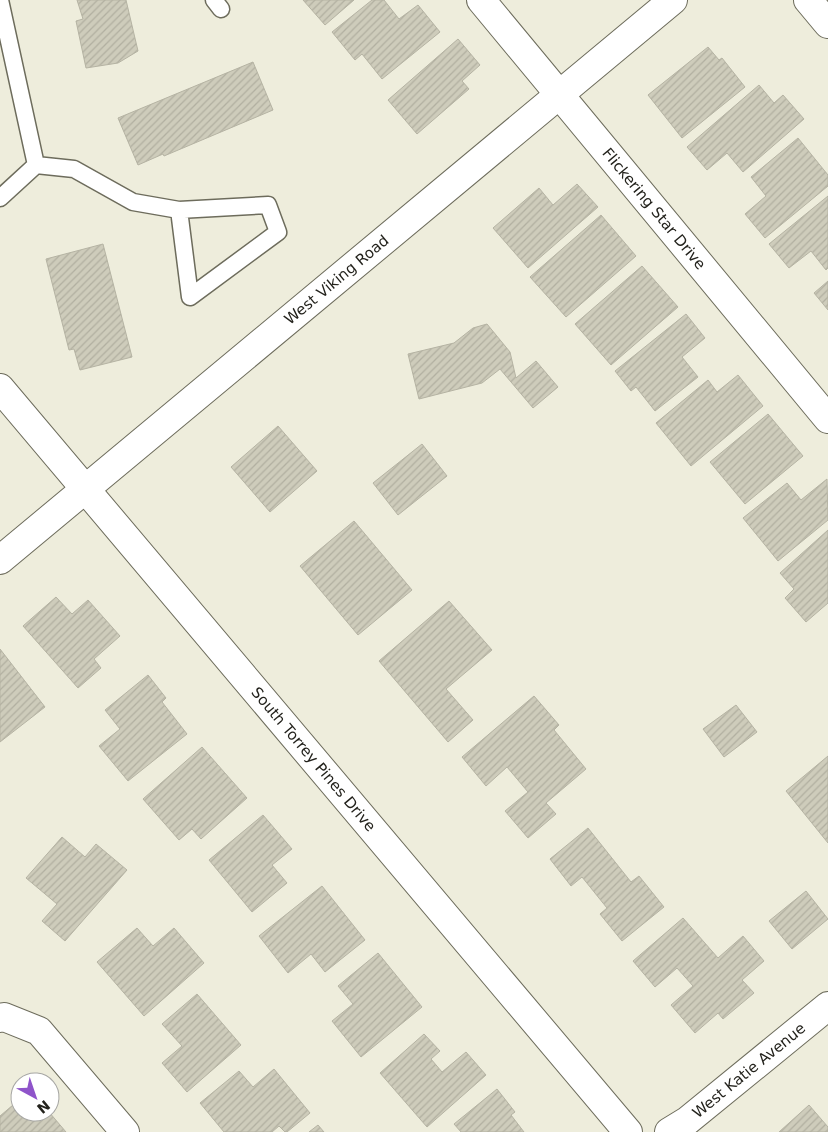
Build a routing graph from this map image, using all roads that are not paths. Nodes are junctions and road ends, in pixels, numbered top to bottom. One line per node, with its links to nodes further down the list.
1 (0, 0): 7 (lane)
2 (481, 0): 6 (street, Flickering Star Drive)
3 (673, 0): 6 (street, West Viking Road)
4 (808, 0): 5 (street)
5 (828, 24)
6 (558, 94): 11 (street, Flickering Star Drive); 12 (street, West Viking Road)
7 (36, 165): 8 (lane); 9 (lane)
8 (0, 198)
9 (179, 210): 9 (lane)
10 (0, 388): 12 (street, South Torrey Pines Drive)
11 (828, 419)
12 (85, 489): 13 (street, West Viking Road); 17 (street, South Torrey Pines Drive)
13 (0, 560)
14 (828, 1006): 18 (street, West Katie Avenue)
15 (2, 1018): 16 (street)
16 (125, 1132)
17 (628, 1132)
18 (668, 1132)

